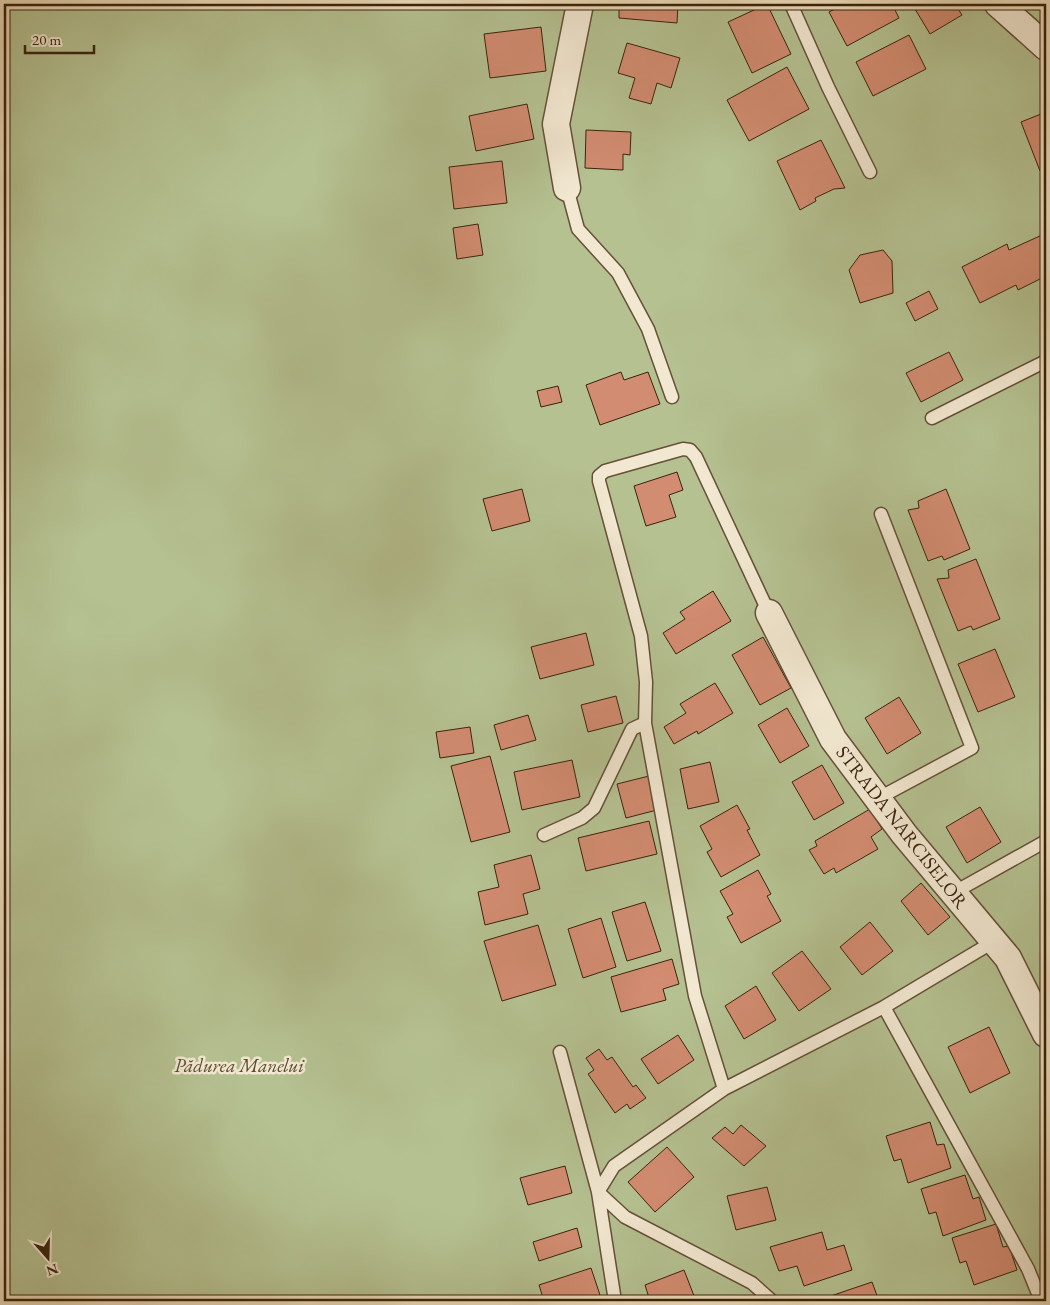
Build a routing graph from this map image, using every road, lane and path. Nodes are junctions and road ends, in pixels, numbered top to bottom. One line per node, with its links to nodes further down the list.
1 (580, 4): 6 (street)
2 (790, 4): 5 (lane)
3 (998, 4): 4 (street)
4 (1046, 47)
5 (870, 172)
6 (567, 188): 8 (lane)
7 (1046, 361): 9 (lane)
8 (672, 397)
9 (932, 418)
10 (881, 514): 13 (lane)
11 (769, 613): 12 (lane); 13 (street, STRADA NARCISELOR)
12 (645, 723): 14 (lane); 21 (lane)
13 (877, 799): 16 (street, STRADA NARCISELOR)
14 (544, 835)
15 (1046, 841): 16 (lane)
16 (953, 893): 17 (street, STRADA NARCISELOR)
17 (993, 942): 18 (lane); 19 (street, STRADA NARCISELOR)
18 (884, 1007): 21 (lane); 25 (lane)
19 (1046, 1034)
20 (560, 1052): 22 (lane)
21 (724, 1089): 22 (lane)
22 (598, 1192): 23 (lane); 24 (lane)
23 (615, 1301)
24 (772, 1301)
25 (1041, 1301)

